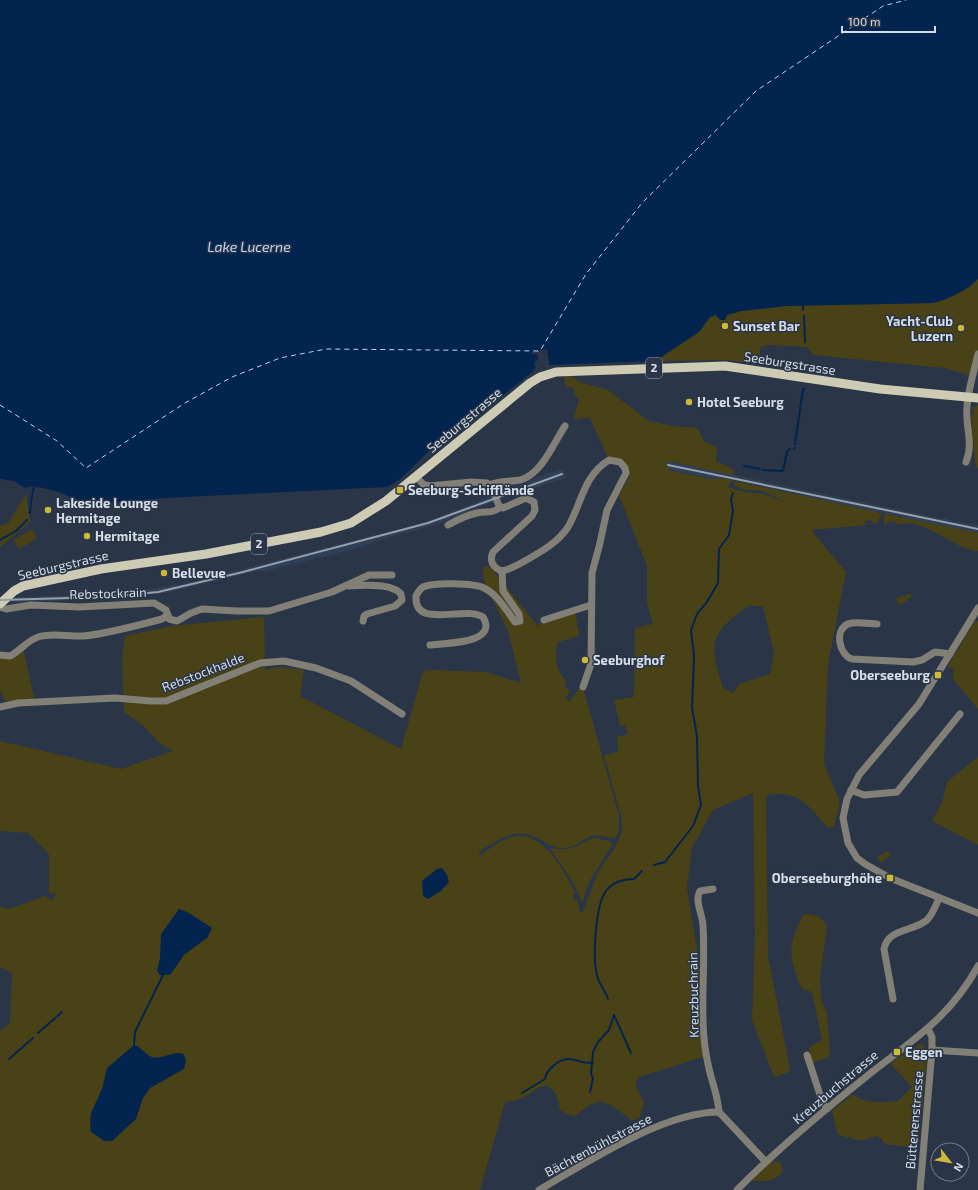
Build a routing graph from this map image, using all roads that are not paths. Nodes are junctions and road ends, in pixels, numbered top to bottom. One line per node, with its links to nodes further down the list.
1 (978, 354): 2 (street)
2 (968, 397): 3 (main road, Seeburgstrasse / 2); 5 (street); 6 (main road, Seeburgstrasse / 2)
3 (978, 398)
4 (565, 426): 7 (street)
5 (966, 462)
6 (416, 477): 7 (street); 13 (main road, Seeburgstrasse / 2)
7 (490, 485): 8 (street)
8 (501, 507): 9 (street); 10 (street)
9 (448, 524)
10 (502, 571): 14 (street); 21 (street)
11 (392, 575): 12 (street)
12 (345, 586): 17 (street); 19 (street)
13 (0, 604)
14 (591, 605): 18 (street); 24 (street)
15 (0, 607): 17 (street, Rebstockrain)
16 (978, 608): 22 (street)
17 (168, 615): 23 (street)
18 (544, 620)
19 (363, 621)
20 (877, 624): 22 (street)
21 (430, 645)
22 (950, 654): 28 (street)
23 (0, 655)
24 (583, 687)
25 (0, 707): 26 (street, Rebstockhalde)
26 (402, 714)
27 (960, 714): 28 (street)
28 (851, 790): 30 (street)
29 (713, 889): 39 (street, Kreuzbuchrain)
30 (940, 898): 31 (street); 33 (street)
31 (978, 913)
32 (978, 966): 34 (street, Kreuzbuchstrasse)
33 (892, 999)
34 (928, 1029): 35 (street, Büttenenstrasse); 38 (street, Kreuzbuchstrasse)
35 (932, 1050): 36 (street); 43 (street, Büttenenstrasse)
36 (978, 1053)
37 (808, 1055): 38 (street)
38 (827, 1109): 40 (street, Kreuzbuchstrasse)
39 (720, 1112): 40 (street); 41 (street, Bächtenbühlstrasse)
40 (765, 1162): 42 (street, Kreuzbuchstrasse)
41 (538, 1190)
42 (737, 1190)
43 (920, 1190)

